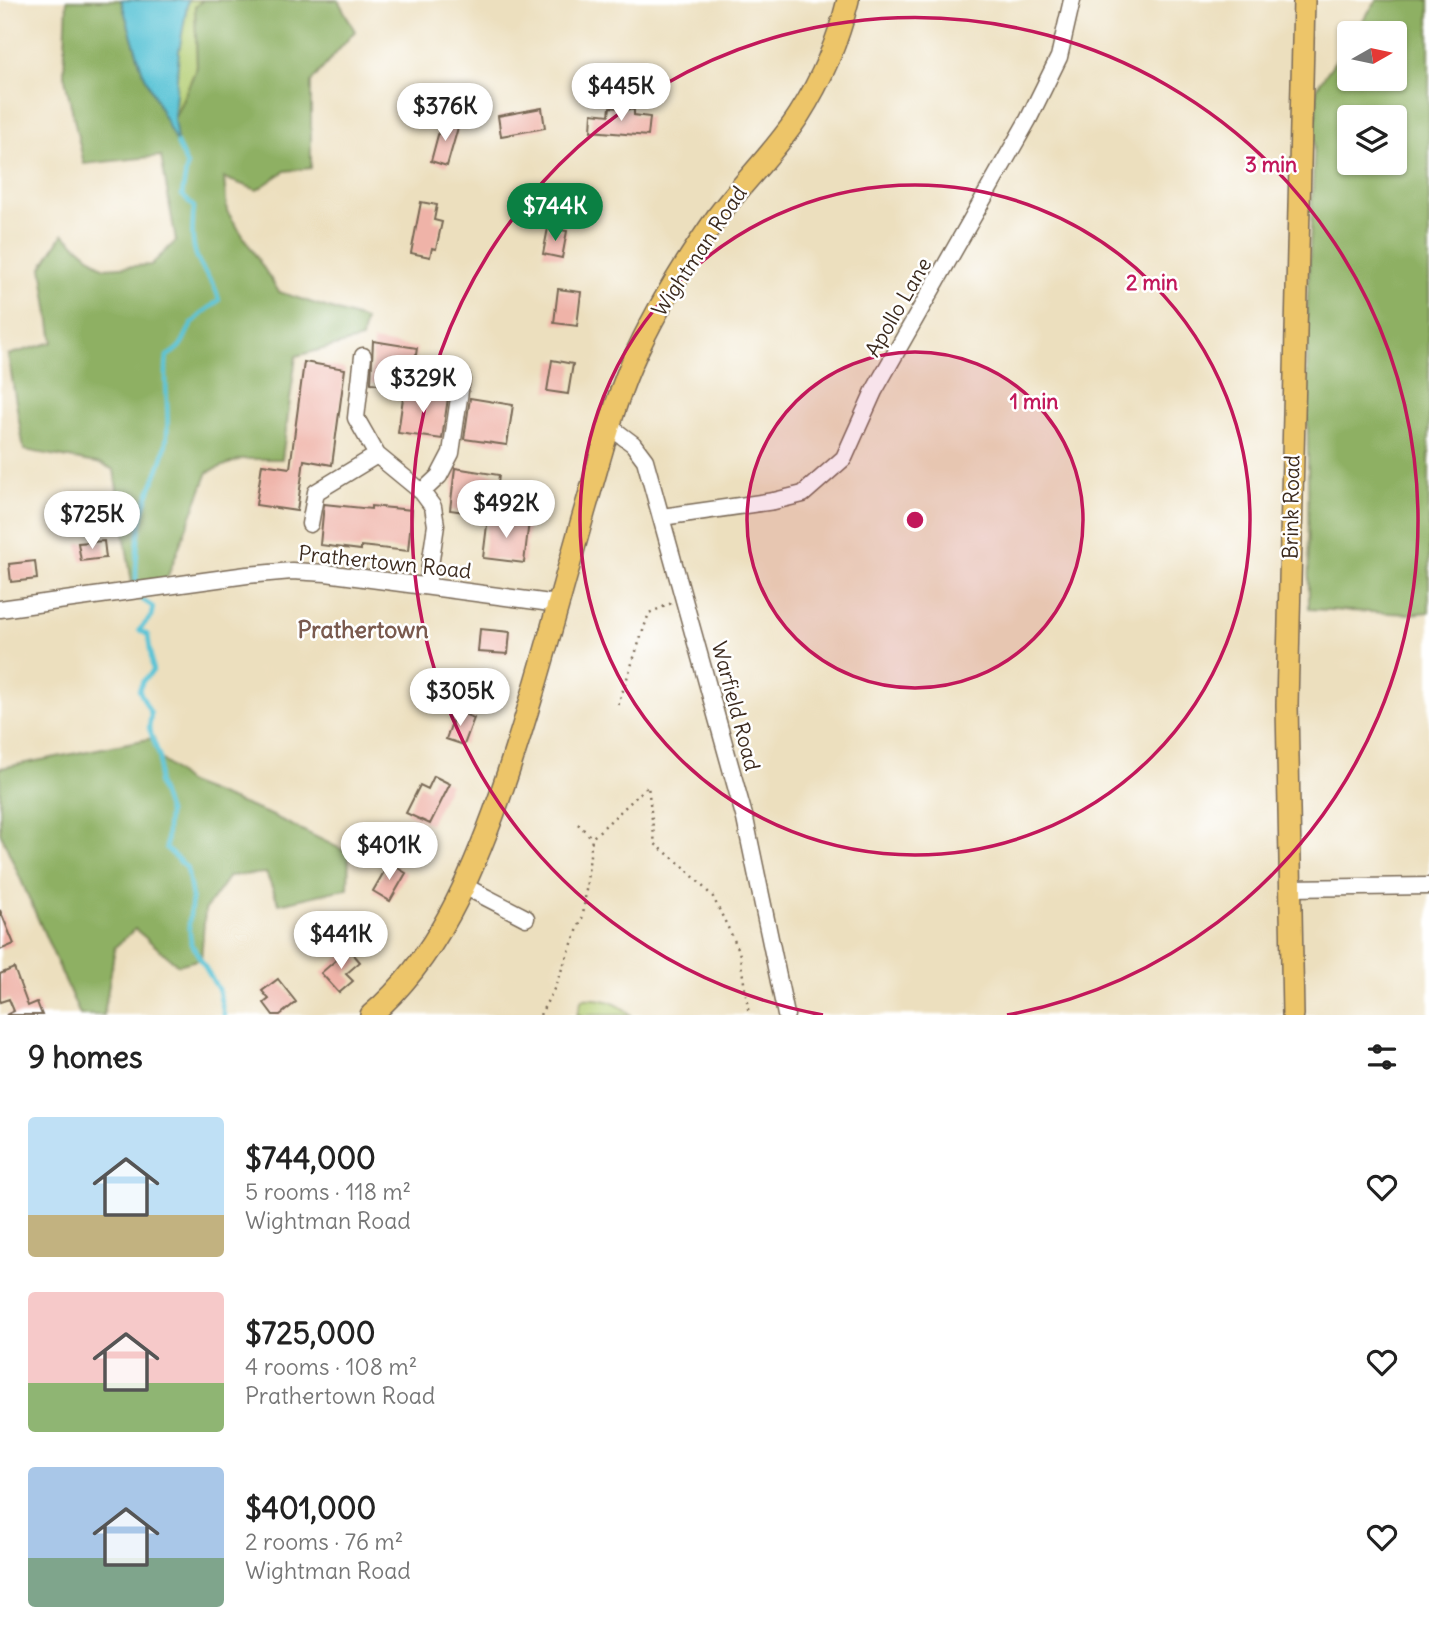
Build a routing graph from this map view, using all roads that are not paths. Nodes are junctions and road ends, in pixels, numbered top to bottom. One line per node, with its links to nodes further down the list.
1 (848, 0): 6 (main road, Wightman Road)
2 (1072, 0): 9 (street, Apollo Lane)
3 (1304, 0): 16 (main road, Brink Road)
4 (363, 356): 7 (street)
5 (462, 377): 8 (street)
6 (610, 426): 9 (street, Warfield Road); 12 (main road, Wightman Road)
7 (377, 455): 8 (street); 10 (street)
8 (422, 492): 11 (street)
9 (662, 517): 19 (street, Warfield Road)
10 (310, 524)
11 (427, 586): 12 (street, Prathertown Road); 13 (street, Prathertown Road)
12 (558, 604): 14 (main road, Wightman Road)
13 (0, 609)
14 (464, 886): 17 (street); 18 (main road, Wightman Road)
15 (1429, 886): 16 (street)
16 (1290, 888): 20 (main road, Brink Road)
17 (526, 918)
18 (371, 1015)
19 (786, 1015)
20 (1293, 1015)

